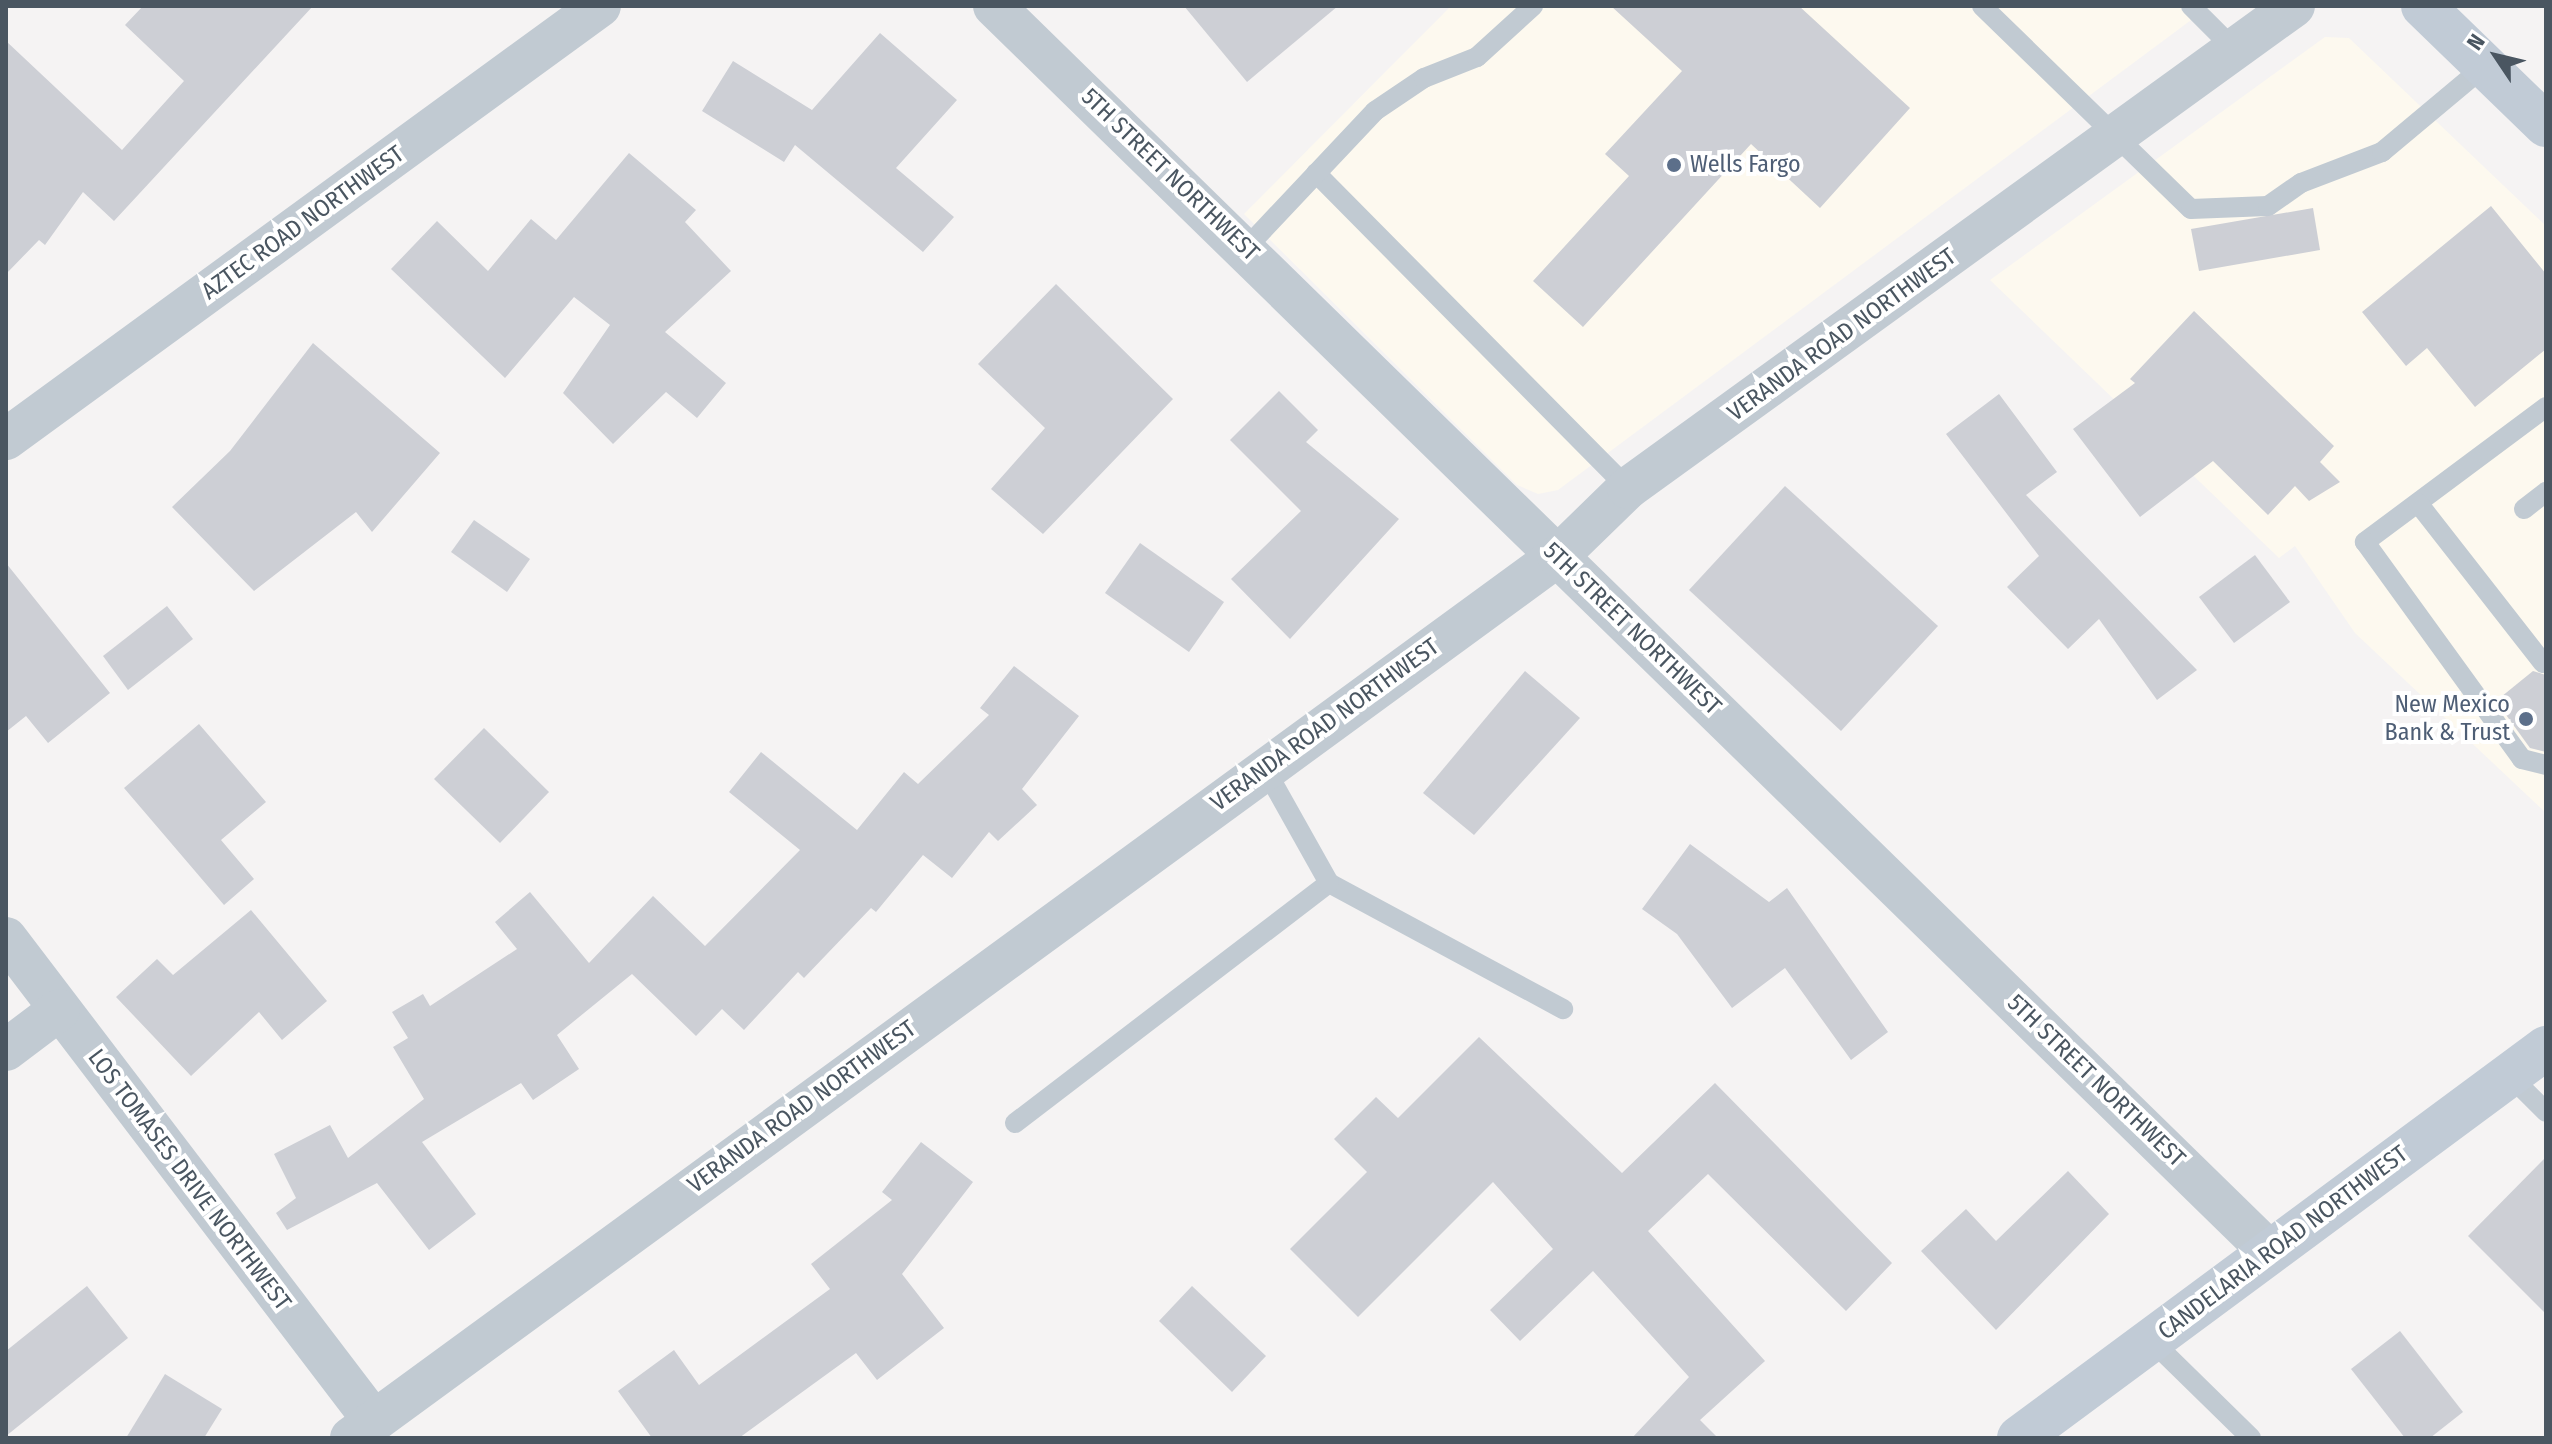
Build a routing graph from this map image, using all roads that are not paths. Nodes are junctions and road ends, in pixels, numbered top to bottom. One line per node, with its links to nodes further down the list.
1 (600, 6): 15 (street, AZTEC ROAD NORTHWEST)
2 (994, 6): 13 (street, 5TH STREET NORTHWEST)
3 (1533, 6): 12 (lane)
4 (1982, 6): 11 (lane)
5 (2191, 6): 8 (lane)
6 (2294, 6): 8 (street, VERANDA ROAD NORTHWEST)
7 (2423, 6): 9 (main road)
8 (2234, 49): 11 (street, VERANDA ROAD NORTHWEST)
9 (2485, 66): 10 (main road); 11 (lane)
10 (2546, 125)
11 (2112, 138): 16 (street, VERANDA ROAD NORTHWEST)
12 (1316, 173): 13 (lane); 16 (lane)
13 (1246, 248): 20 (street, 5TH STREET NORTHWEST)
14 (2546, 407): 18 (lane)
15 (6, 439)
16 (1628, 488): 20 (street, VERANDA ROAD NORTHWEST)
17 (2546, 492): 19 (lane)
18 (2418, 503): 21 (lane); 22 (lane)
19 (2524, 509)
20 (1558, 556): 23 (street, VERANDA ROAD NORTHWEST); 33 (street, 5TH STREET NORTHWEST)
21 (2543, 663)
22 (2546, 765)
23 (1265, 769): 24 (lane); 35 (street, VERANDA ROAD NORTHWEST)
24 (1329, 883): 26 (lane); 32 (lane)
25 (6, 938): 27 (street, LOS TOMASES DRIVE NORTHWEST)
26 (1563, 1009)
27 (59, 1010): 29 (street); 35 (street, LOS TOMASES DRIVE NORTHWEST)
28 (2546, 1048): 30 (main road, CANDELARIA ROAD NORTHWEST)
29 (6, 1050)
30 (2509, 1075): 31 (lane); 33 (main road, CANDELARIA ROAD NORTHWEST)
31 (2546, 1112)
32 (1015, 1123)
33 (2270, 1252): 34 (main road, CANDELARIA ROAD NORTHWEST)
34 (2151, 1340): 36 (main road, CANDELARIA ROAD NORTHWEST); 37 (lane)
35 (362, 1430)
36 (2019, 1438)
37 (2251, 1438)

